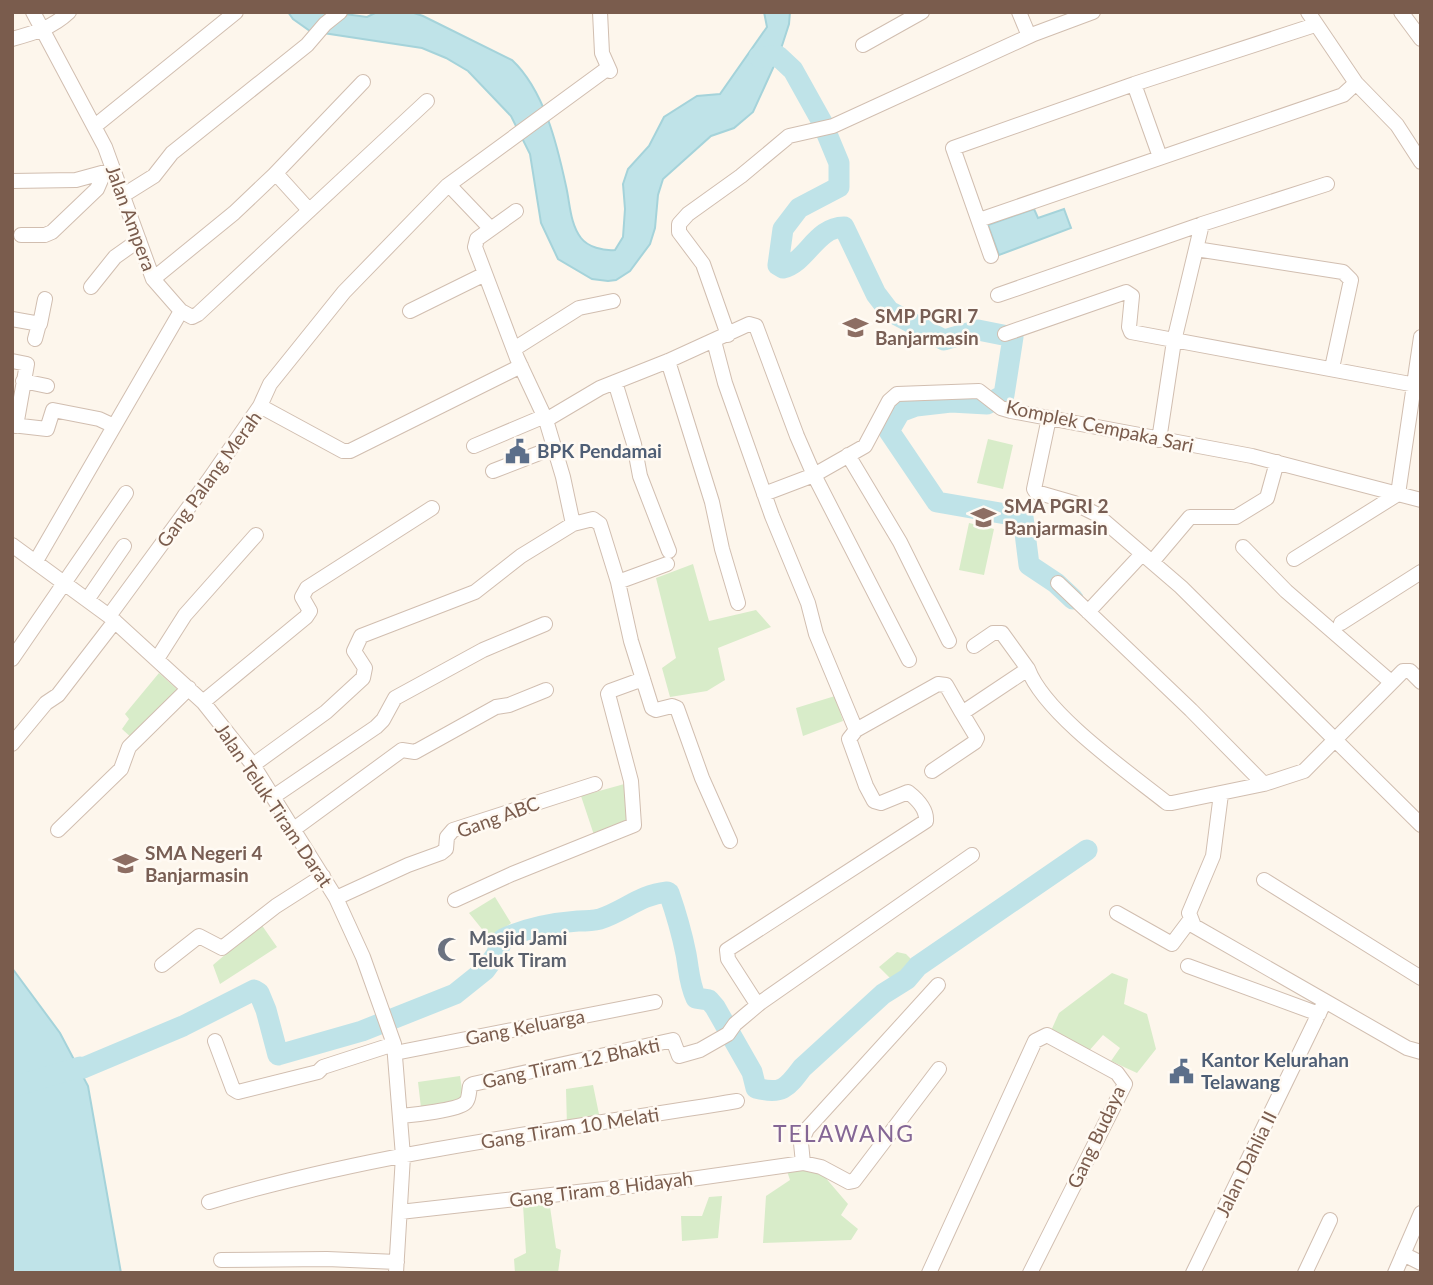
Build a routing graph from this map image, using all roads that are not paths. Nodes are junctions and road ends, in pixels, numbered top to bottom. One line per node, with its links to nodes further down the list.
1 (33, 12): 11 (street, Jalan Ampera)
2 (69, 12): 11 (street)
3 (236, 12): 20 (street)
4 (340, 12): 28 (street)
5 (600, 12): 27 (street)
6 (922, 12): 15 (street)
7 (1019, 12): 12 (street)
8 (1093, 12): 12 (street)
9 (1401, 12): 14 (street)
10 (1312, 18): 17 (street); 18 (street)
11 (43, 31): 13 (street); 20 (street, Jalan Ampera)
12 (1029, 36): 49 (street)
13 (12, 39)
14 (1421, 40)
15 (863, 45)
16 (363, 82): 24 (street)
17 (1356, 83): 21 (street); 22 (street)
18 (1134, 84): 21 (street); 31 (street)
19 (427, 101): 29 (street)
20 (95, 127): 23 (street, Jalan Ampera)
21 (1160, 157): 31 (street)
22 (1421, 162)
23 (109, 171): 25 (street); 28 (street, Jalan Ampera); 34 (street)
24 (274, 175): 29 (street); 39 (street)
25 (12, 181)
26 (1328, 184): 32 (street)
27 (449, 185): 33 (street); 60 (street)
28 (122, 195): 35 (street, Jalan Ampera)
29 (309, 210): 44 (street)
30 (516, 211): 33 (street)
31 (979, 220): 37 (street)
32 (1202, 224): 36 (street); 41 (street)
33 (491, 229): 38 (street)
34 (22, 235)
35 (139, 240): 39 (street, Jalan Ampera); 40 (street)
36 (1196, 249): 50 (street); 55 (street)
37 (991, 256)
38 (485, 274): 45 (street); 51 (street)
39 (153, 279): 44 (street, Jalan Ampera)
40 (91, 287)
41 (998, 295)
42 (45, 299): 46 (street)
43 (613, 301): 51 (street)
44 (181, 311): 64 (street)
45 (410, 311)
46 (12, 319)
47 (1005, 334): 50 (street)
48 (1421, 337): 58 (street)
49 (721, 338): 53 (street); 71 (street); 73 (street)
50 (1174, 341): 55 (street); 65 (street)
51 (514, 349): 54 (street)
52 (12, 360): 56 (street)
53 (668, 361): 57 (street); 90 (street)
54 (521, 366): 60 (street, Gang Palang Merah); 61 (street)
55 (1332, 368): 58 (street)
56 (23, 381): 59 (street); 63 (street)
57 (615, 382): 61 (street); 86 (street)
58 (1418, 385): 74 (street)
59 (52, 397): 63 (street); 64 (street)
60 (260, 406): 92 (street, Gang Palang Merah)
61 (546, 418): 66 (street); 67 (street)
62 (1049, 418): 65 (street, Komplek Cempaka Sari); 68 (street, Komplek Cempaka Sari); 82 (street)
63 (14, 426)
64 (114, 426): 84 (street)
65 (1159, 440): 69 (street, Komplek Cempaka Sari)
66 (474, 446)
67 (555, 447): 70 (street); 77 (street)
68 (848, 456): 71 (street, Komplek Cempaka Sari); 95 (street)
69 (1277, 462): 74 (street, Komplek Cempaka Sari); 82 (street)
70 (493, 471)
71 (814, 475): 73 (street, Komplek Cempaka Sari); 99 (street)
72 (126, 493): 87 (street)
73 (764, 494): 108 (street)
74 (1398, 494): 75 (street, Komplek Cempaka Sari); 83 (street)
75 (1421, 500)
76 (432, 508): 106 (street)
77 (573, 524): 86 (street); 111 (street)
78 (256, 535): 98 (street)
79 (12, 545): 84 (street, Jalan Teluk Tiram Darat)
80 (124, 546): 89 (street)
81 (1243, 547): 102 (street)
82 (1147, 558): 91 (street); 109 (street)
83 (1294, 559)
84 (36, 561): 87 (street, Jalan Teluk Tiram Darat)
85 (1421, 572): 93 (street)
86 (618, 582): 101 (street)
87 (66, 583): 89 (street, Jalan Teluk Tiram Darat); 97 (street)
88 (1058, 583): 91 (street)
89 (87, 600): 92 (street, Jalan Teluk Tiram Darat)
90 (738, 603)
91 (1088, 612): 114 (street)
92 (112, 619): 98 (street, Jalan Teluk Tiram Darat); 110 (street, Gang Palang Merah)
93 (1341, 623)
94 (545, 624): 116 (street)
95 (949, 641)
96 (974, 646): 100 (street)
97 (12, 659)
98 (157, 659): 104 (street, Jalan Teluk Tiram Darat)
99 (909, 660)
100 (1028, 668): 107 (street); 115 (street)
101 (643, 679): 120 (street); 125 (street)
102 (1391, 682): 103 (street); 109 (street)
103 (1421, 682)
104 (189, 688): 106 (street, Jalan Teluk Tiram Darat); 119 (street)
105 (546, 690): 118 (street)
106 (203, 702): 111 (street, Jalan Teluk Tiram Darat)
107 (962, 713): 108 (street); 112 (street)
108 (856, 730): 133 (street)
109 (1336, 739): 114 (street); 117 (street)
110 (12, 744)
111 (253, 765): 116 (street, Jalan Teluk Tiram Darat)
112 (932, 771)
113 (595, 784): 124 (street, Gang ABC)
114 (1264, 784): 115 (street)
115 (1221, 794): 127 (street)
116 (273, 797): 118 (street, Jalan Teluk Tiram Darat)
117 (1421, 825)
118 (294, 829): 122 (street, Jalan Teluk Tiram Darat)
119 (58, 831)
120 (730, 841)
121 (972, 855): 133 (street)
122 (323, 876): 124 (street, Jalan Teluk Tiram Darat); 128 (street)
123 (1264, 880): 130 (street)
124 (336, 898): 136 (street, Jalan Teluk Tiram Darat)
125 (455, 900)
126 (1118, 913): 127 (street)
127 (1190, 919): 134 (street)
128 (162, 965)
129 (1188, 966): 134 (street)
130 (1421, 978)
131 (938, 985): 142 (street)
132 (655, 1002): 136 (street, Gang Keluarga)
133 (761, 1003): 140 (street, Gang Tiram 12 Bhakti)
134 (1322, 1007): 137 (street); 153 (street, Jalan Dahlia II)
135 (215, 1041): 136 (street, Gang Keluarga)
136 (395, 1049): 140 (street, Jalan Teluk Tiram Darat)
137 (1421, 1052)
138 (939, 1069): 142 (street)
139 (737, 1101): 141 (street, Gang Tiram 10 Melati)
140 (401, 1116): 141 (street, Jalan Teluk Tiram Darat)
141 (403, 1156): 143 (street, Gang Tiram 10 Melati); 144 (street, Jalan Teluk Tiram Darat)
142 (803, 1163): 144 (street, Gang Tiram 8 Hidayah)
143 (209, 1202)
144 (400, 1212): 150 (street, Jalan Teluk Tiram Darat)
145 (1421, 1213): 147 (street)
146 (1330, 1220): 154 (street)
147 (1403, 1254): 149 (street); 155 (street)
148 (221, 1260): 150 (street)
149 (1421, 1263)
150 (397, 1267)
151 (929, 1273): 152 (street, Gang Budaya)
152 (1030, 1273)
153 (1193, 1273)
154 (1305, 1273)
155 (1395, 1273)

